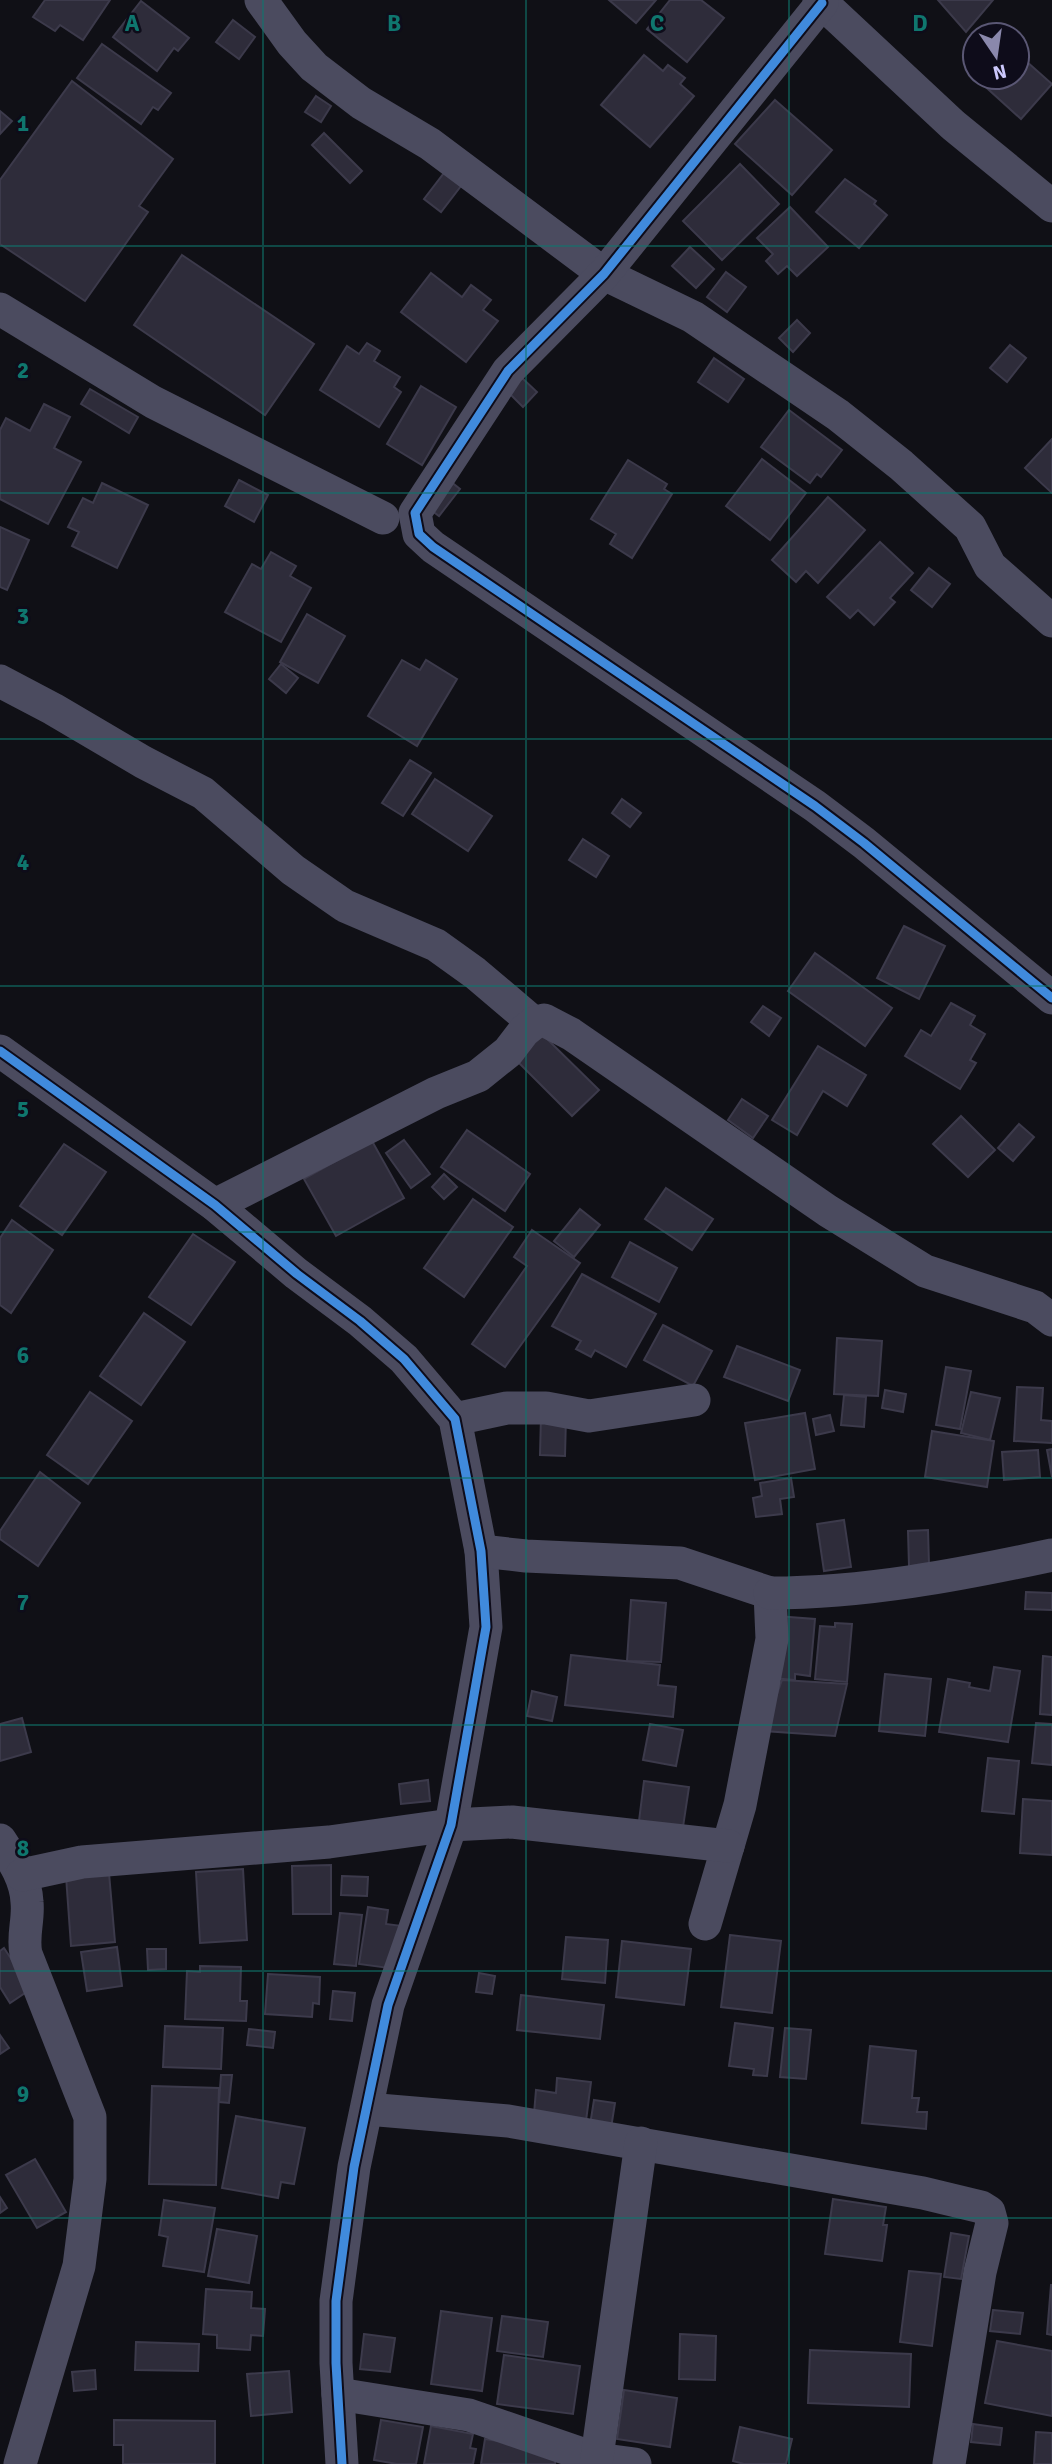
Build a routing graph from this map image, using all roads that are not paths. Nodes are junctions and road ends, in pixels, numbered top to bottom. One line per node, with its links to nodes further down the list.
1 (261, 0): 4 (street)
2 (820, 2): 3 (street); 4 (street)
3 (1052, 206)
4 (604, 274): 7 (street); 9 (street)
5 (0, 309): 6 (street)
6 (383, 517)
7 (1052, 621)
8 (0, 681): 10 (street)
9 (1052, 998)
10 (534, 1023): 12 (street); 13 (street)
11 (0, 1051): 12 (street)
12 (215, 1205): 15 (street)
13 (1052, 1320)
14 (694, 1400): 15 (street)
15 (455, 1419): 16 (street)
16 (481, 1551): 18 (street); 19 (street)
17 (1052, 1555): 18 (street)
18 (770, 1594): 21 (street)
19 (451, 1825): 21 (street); 22 (street); 24 (street)
20 (0, 1840): 22 (street)
21 (728, 1846): 23 (street)
22 (22, 1875): 28 (street)
23 (705, 1924)
24 (367, 2109): 25 (street); 26 (street)
25 (641, 2143): 27 (street); 31 (street)
26 (338, 2394): 27 (street); 29 (street)
27 (597, 2461): 30 (street)
28 (20, 2464)
29 (342, 2464)
30 (635, 2464)
31 (949, 2464)

